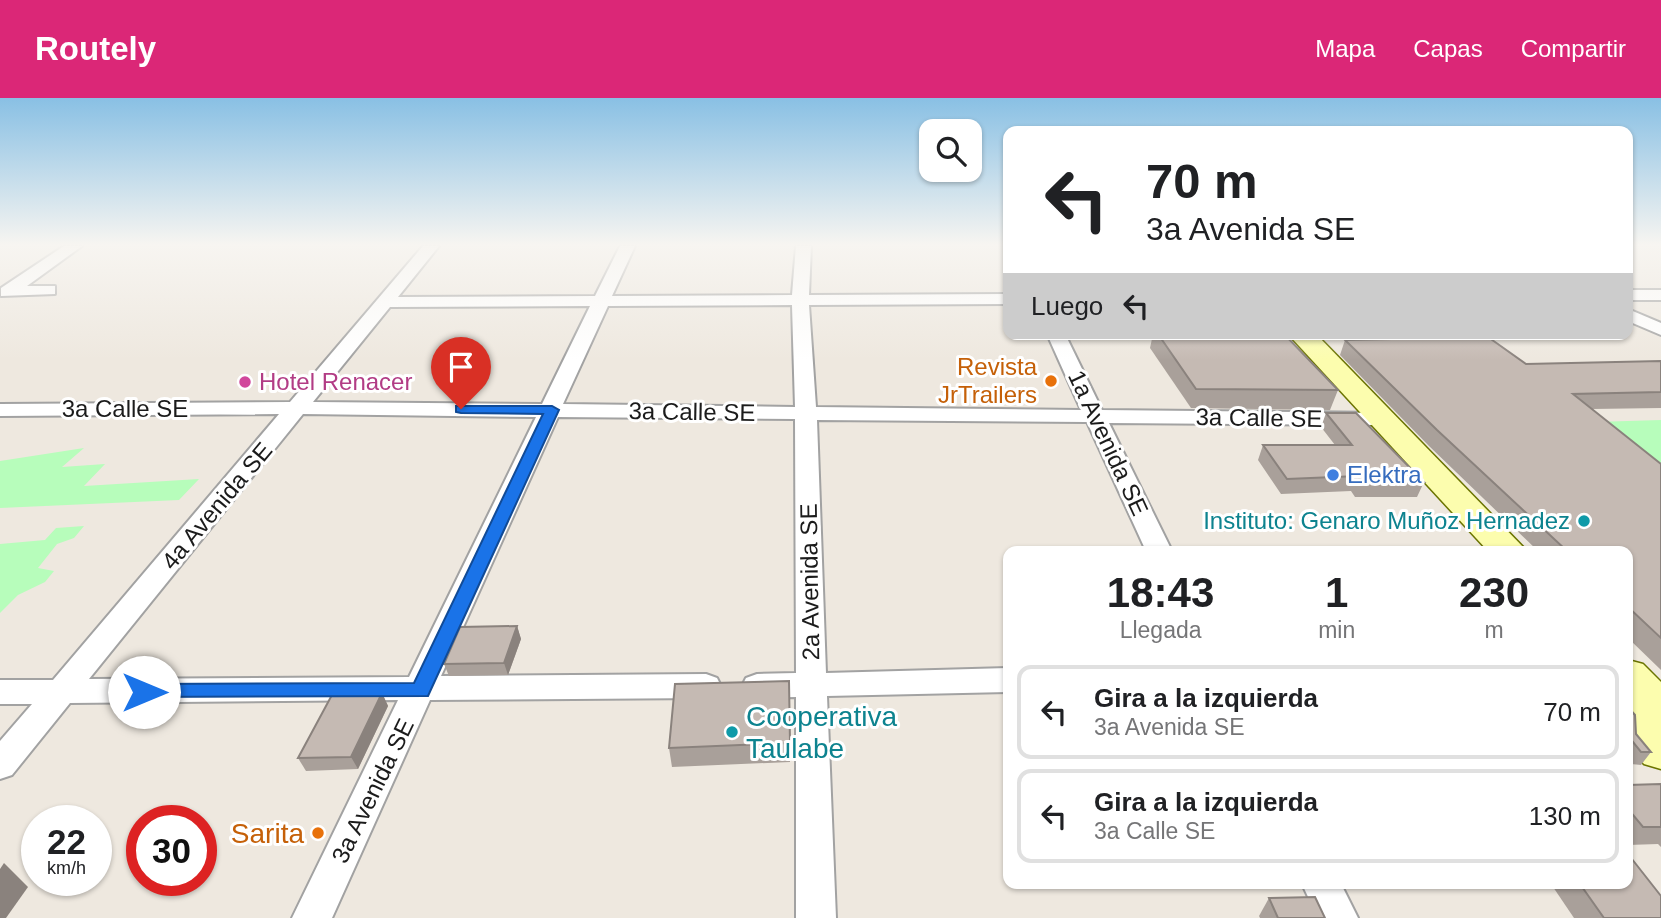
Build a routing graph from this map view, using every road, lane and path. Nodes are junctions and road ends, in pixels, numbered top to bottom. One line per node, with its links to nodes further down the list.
1 (400, 284): 11 (street, 4a Avenida SE)
2 (609, 284): 10 (street, 3a Avenida SE)
3 (801, 284): 9 (street, 2a Avenida SE)
4 (49, 290): 5 (street)
5 (4, 293)
6 (1633, 295): 7 (street)
7 (1661, 295)
8 (1003, 299): 9 (street)
9 (800, 300): 10 (street); 20 (street, 2a Avenida SE)
10 (601, 301): 11 (street); 19 (street, 3a Avenida SE)
11 (385, 302): 17 (street, 4a Avenida SE)
12 (1633, 316): 13 (street)
13 (1661, 330)
14 (1059, 340): 21 (street, 1a Avenida SE)
15 (1290, 340): 22 (main road)
16 (1306, 340): 22 (main road)
17 (299, 408): 18 (street, 3a Calle SE); 19 (street, 3a Calle SE); 30 (street, 4a Avenida SE)
18 (0, 410)
19 (552, 410): 20 (street, 3a Calle SE); 28 (street, 3a Avenida SE)
20 (806, 414): 21 (street, 3a Calle SE); 27 (street, 2a Avenida SE)
21 (1094, 414): 22 (street, 3a Calle SE); 23 (street, 1a Avenida SE)
22 (1372, 419): 24 (main road); 25 (main road)
23 (1158, 546)
24 (1476, 546)
25 (1504, 546)
26 (1003, 680): 27 (street)
27 (812, 685): 28 (street); 34 (street, 2a Avenida SE)
28 (421, 691): 30 (street); 33 (street, 3a Avenida SE)
29 (0, 692): 30 (street)
30 (61, 692): 31 (street, 4a Avenida SE)
31 (0, 765)
32 (1324, 889): 35 (street)
33 (312, 918)
34 (816, 918)
35 (1338, 918)

